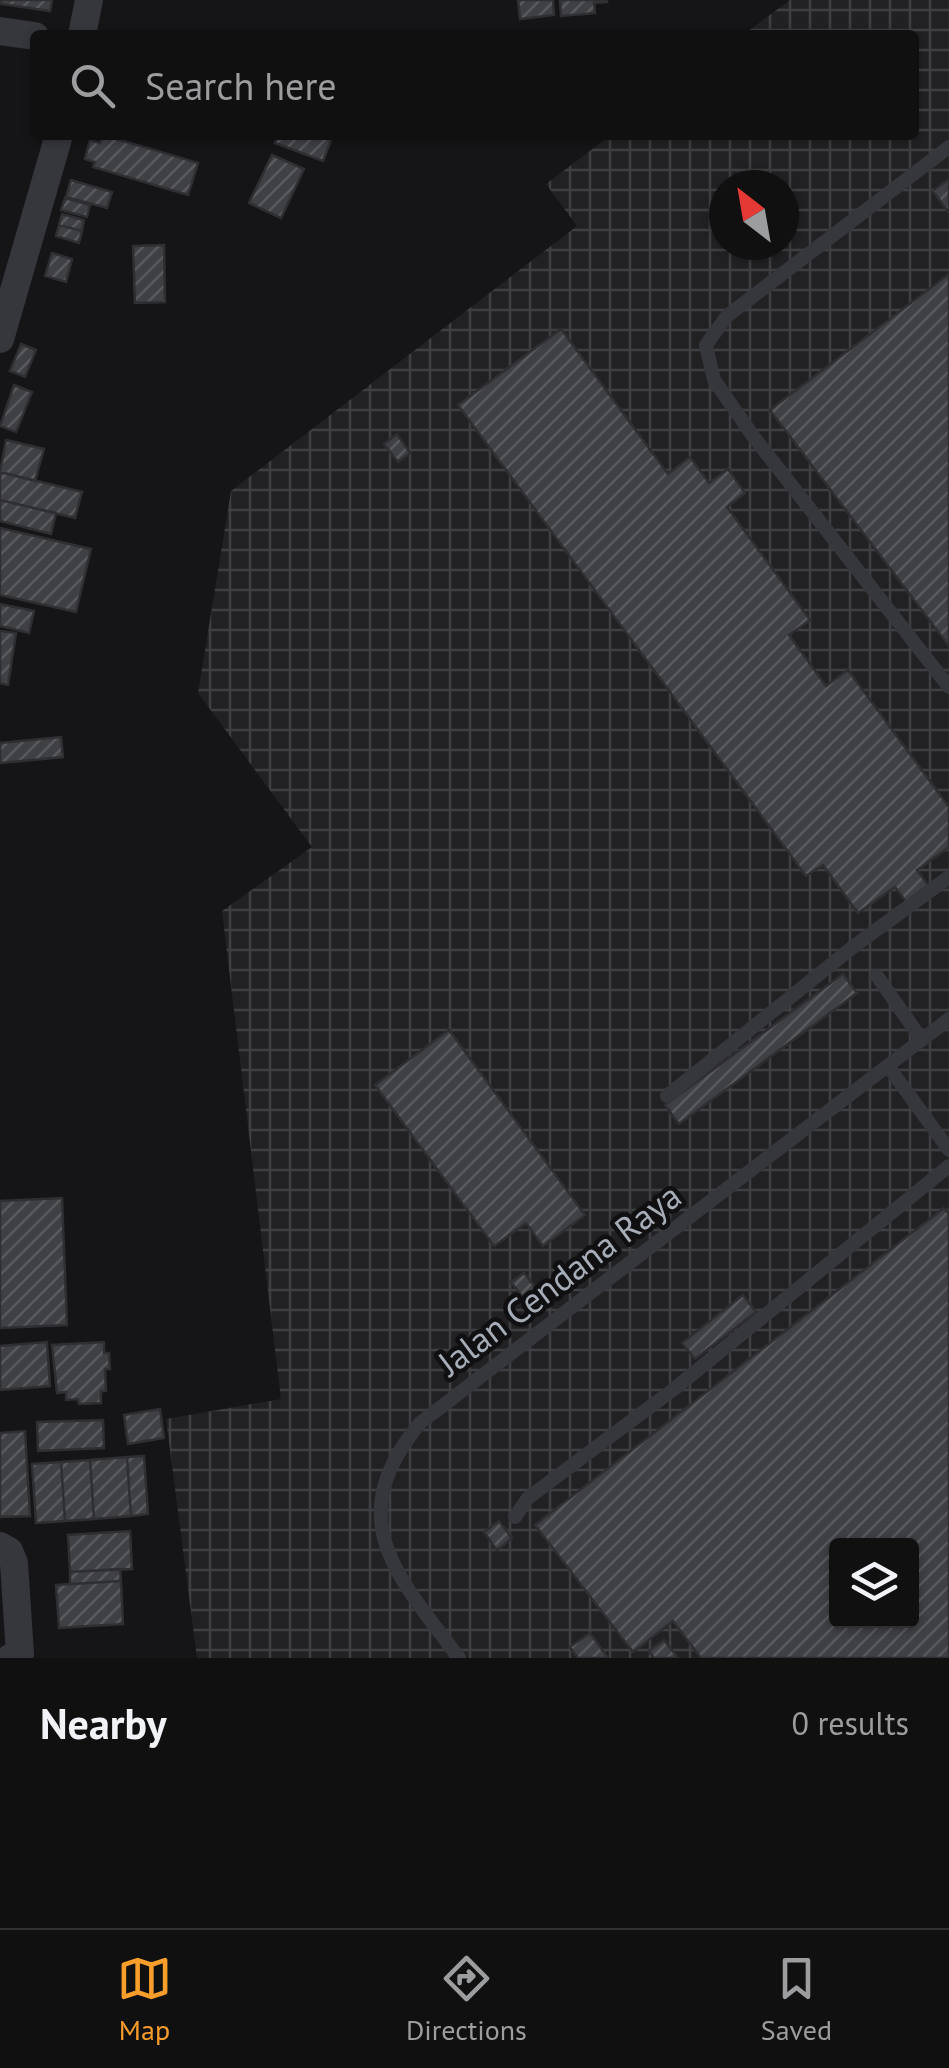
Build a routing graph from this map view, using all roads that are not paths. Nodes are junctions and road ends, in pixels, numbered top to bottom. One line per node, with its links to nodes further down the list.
1 (89, 0): 2 (street)
2 (83, 30)
3 (0, 31): 4 (street)
4 (30, 35)
5 (57, 140): 7 (street)
6 (949, 147): 9 (lane)
7 (7, 291): 8 (street)
8 (0, 339)
9 (949, 687)
10 (949, 876): 15 (lane)
11 (876, 976): 13 (lane)
12 (949, 1019): 13 (lane, Jalan Cendana Raya)
13 (922, 1040): 14 (lane, Jalan Cendana Raya)
14 (888, 1066): 16 (lane); 21 (lane, Jalan Cendana Raya)
15 (667, 1096)
16 (949, 1150)
17 (949, 1166): 18 (lane)
18 (515, 1517)
19 (0, 1546): 20 (street)
20 (10, 1658)
21 (459, 1658)

